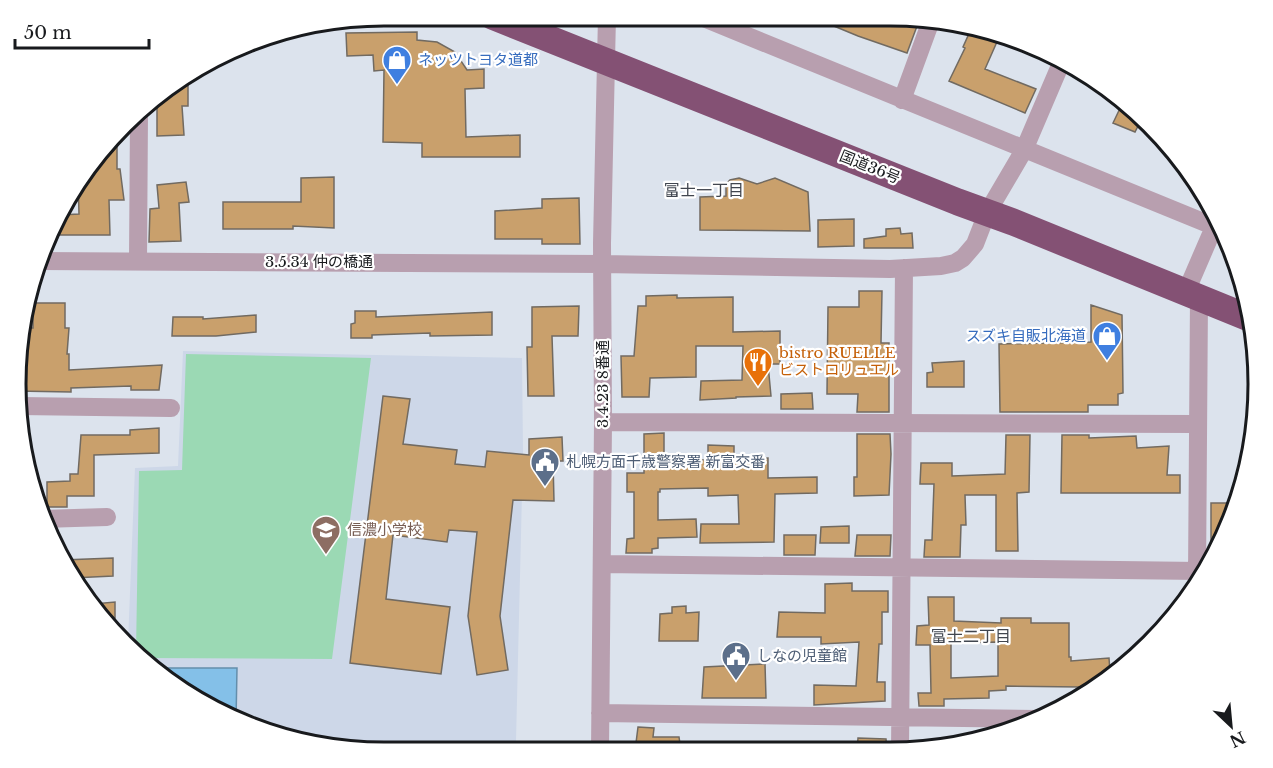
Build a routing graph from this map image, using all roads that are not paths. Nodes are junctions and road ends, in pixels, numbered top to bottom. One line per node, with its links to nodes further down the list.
1 (517, 26): 5 (highway, 国道36号)
2 (607, 26): 5 (street, 3.4.23 8番通)
3 (723, 26): 7 (street)
4 (928, 28): 7 (street)
5 (606, 61): 10 (highway, 国道36号); 15 (street, 3.4.23 8番通)
6 (1059, 69): 9 (street)
7 (902, 100): 9 (street)
8 (139, 123): 14 (street)
9 (1024, 150): 10 (street); 11 (street)
10 (987, 213): 16 (street, 3.5.34 仲の橋通); 17 (highway, 国道36号)
11 (1211, 226)
12 (1214, 233): 17 (street)
13 (48, 261): 14 (street, 3.5.34 仲の橋通)
14 (138, 261): 15 (street, 3.5.34 仲の橋通)
15 (602, 264): 16 (street, 3.5.34 仲の橋通); 21 (street, 3.4.23 8番通)
16 (904, 268): 22 (street)
17 (1192, 295): 18 (highway, 国道36号); 23 (street)
18 (1241, 315)
19 (26, 406): 20 (street)
20 (171, 408)
21 (603, 422): 22 (street); 26 (street, 3.4.23 8番通)
22 (903, 423): 23 (street); 28 (street)
23 (1198, 424): 27 (street)
24 (107, 517): 25 (street)
25 (52, 519)
26 (602, 564): 28 (street); 30 (street, 3.4.23 8番通)
27 (1198, 565)
28 (901, 569): 29 (street); 31 (street)
29 (1193, 573)
30 (600, 713): 31 (street); 33 (street, 3.4.23 8番通)
31 (900, 719): 32 (street); 34 (street)
32 (1015, 719)
33 (600, 742)
34 (900, 742)

